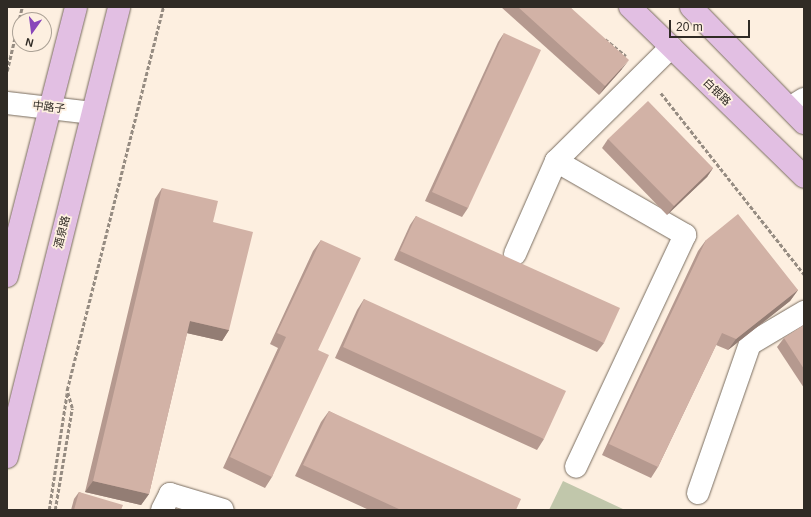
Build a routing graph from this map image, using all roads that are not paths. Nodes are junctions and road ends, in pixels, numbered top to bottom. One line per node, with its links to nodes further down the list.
1 (76, 7): 7 (main road)
2 (119, 7): 9 (main road, 酒泉路)
3 (630, 7): 5 (main road, 白银路)
4 (691, 7): 8 (main road)
5 (671, 47): 10 (street); 11 (main road, 白银路)
6 (7, 103): 7 (street, 中路子)
7 (50, 107): 9 (street, 中路子); 13 (main road)
8 (800, 110)
9 (92, 113): 15 (main road, 酒泉路)
10 (556, 161): 12 (street); 16 (street)
11 (804, 178)
12 (515, 254)
13 (7, 276)
14 (804, 312): 17 (street)
15 (7, 457)
16 (576, 467)
17 (698, 494)
18 (162, 510): 19 (street)
19 (223, 510)

